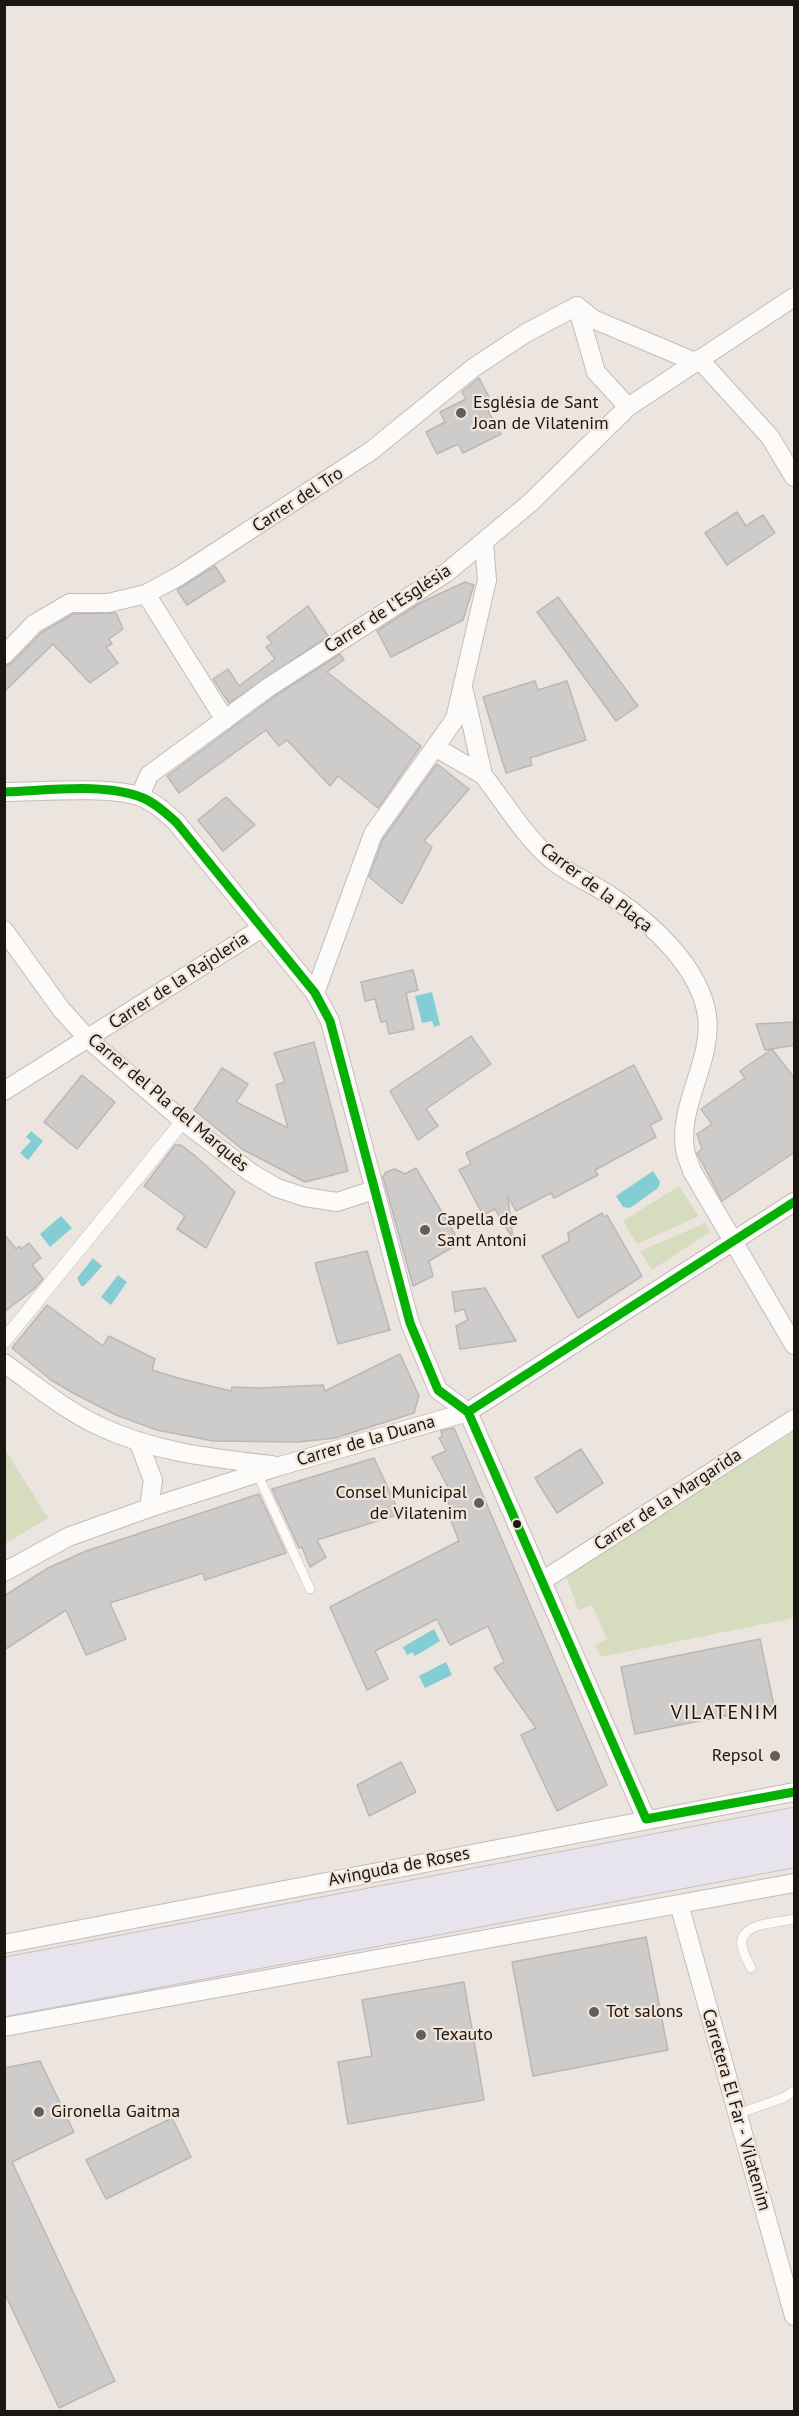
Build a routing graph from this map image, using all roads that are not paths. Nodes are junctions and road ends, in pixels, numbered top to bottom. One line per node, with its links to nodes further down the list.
1 (795, 297): 3 (street, Carrer de l'Església)
2 (577, 306): 3 (street); 4 (street); 7 (street, Carrer del Tro)
3 (697, 360): 4 (street, Carrer de l'Església); 5 (street)
4 (628, 407): 6 (street, Carrer de l'Església)
5 (795, 477)
6 (483, 542): 9 (street); 10 (street, Carrer de l'Església)
7 (146, 594): 8 (street, Carrer del Tro); 10 (street)
8 (4, 655)
9 (463, 687): 11 (street); 12 (street)
10 (225, 720): 14 (street, Carrer de l'Església)
11 (435, 747): 12 (street); 17 (street)
12 (483, 775): 23 (street, Carrer de la Plaça)
13 (4, 792): 14 (street)
14 (140, 796): 15 (street)
15 (262, 928): 17 (street); 18 (street, Carrer de la Rajoleria)
16 (4, 930): 18 (street, Carrer del Pla del Marquès)
17 (315, 993): 21 (street)
18 (88, 1039): 19 (street, Carrer de la Rajoleria); 20 (street, Carrer del Pla del Marquès)
19 (4, 1091)
20 (183, 1121): 21 (street, Carrer del Pla del Marquès); 24 (street)
21 (374, 1190): 27 (street)
22 (795, 1202): 23 (street, Carrer de la Duana)
23 (734, 1240): 25 (street, Carrer de la Plaça); 27 (street, Carrer de la Duana)
24 (4, 1341)
25 (795, 1345)
26 (4, 1363): 29 (street)
27 (468, 1412): 30 (street, Carrer de la Duana); 34 (street)
28 (795, 1419): 34 (street, Carrer de la Margarida)
29 (138, 1441): 30 (street); 32 (street)
30 (280, 1466): 31 (street, Carrer de la Duana)
31 (257, 1473): 32 (street, Carrer de la Duana); 35 (lane)
32 (149, 1508): 33 (street, Carrer de la Duana)
33 (4, 1572)
34 (542, 1581): 37 (street)
35 (310, 1589)
36 (795, 1792): 37 (street, Avinguda de Roses)
37 (646, 1820): 43 (street, Avinguda de Roses)
38 (795, 1823): 45 (highway)
39 (795, 1852): 46 (highway)
40 (795, 1883): 41 (street)
41 (679, 1904): 47 (street); 49 (street, Carretera El Far - Vilatenim)
42 (795, 1920): 44 (lane)
43 (4, 1944)
44 (751, 1968)
45 (4, 1973)
46 (4, 2001)
47 (4, 2027)
48 (795, 2091): 49 (lane)
49 (737, 2114): 50 (street, Carretera El Far - Vilatenim)
50 (795, 2316)

